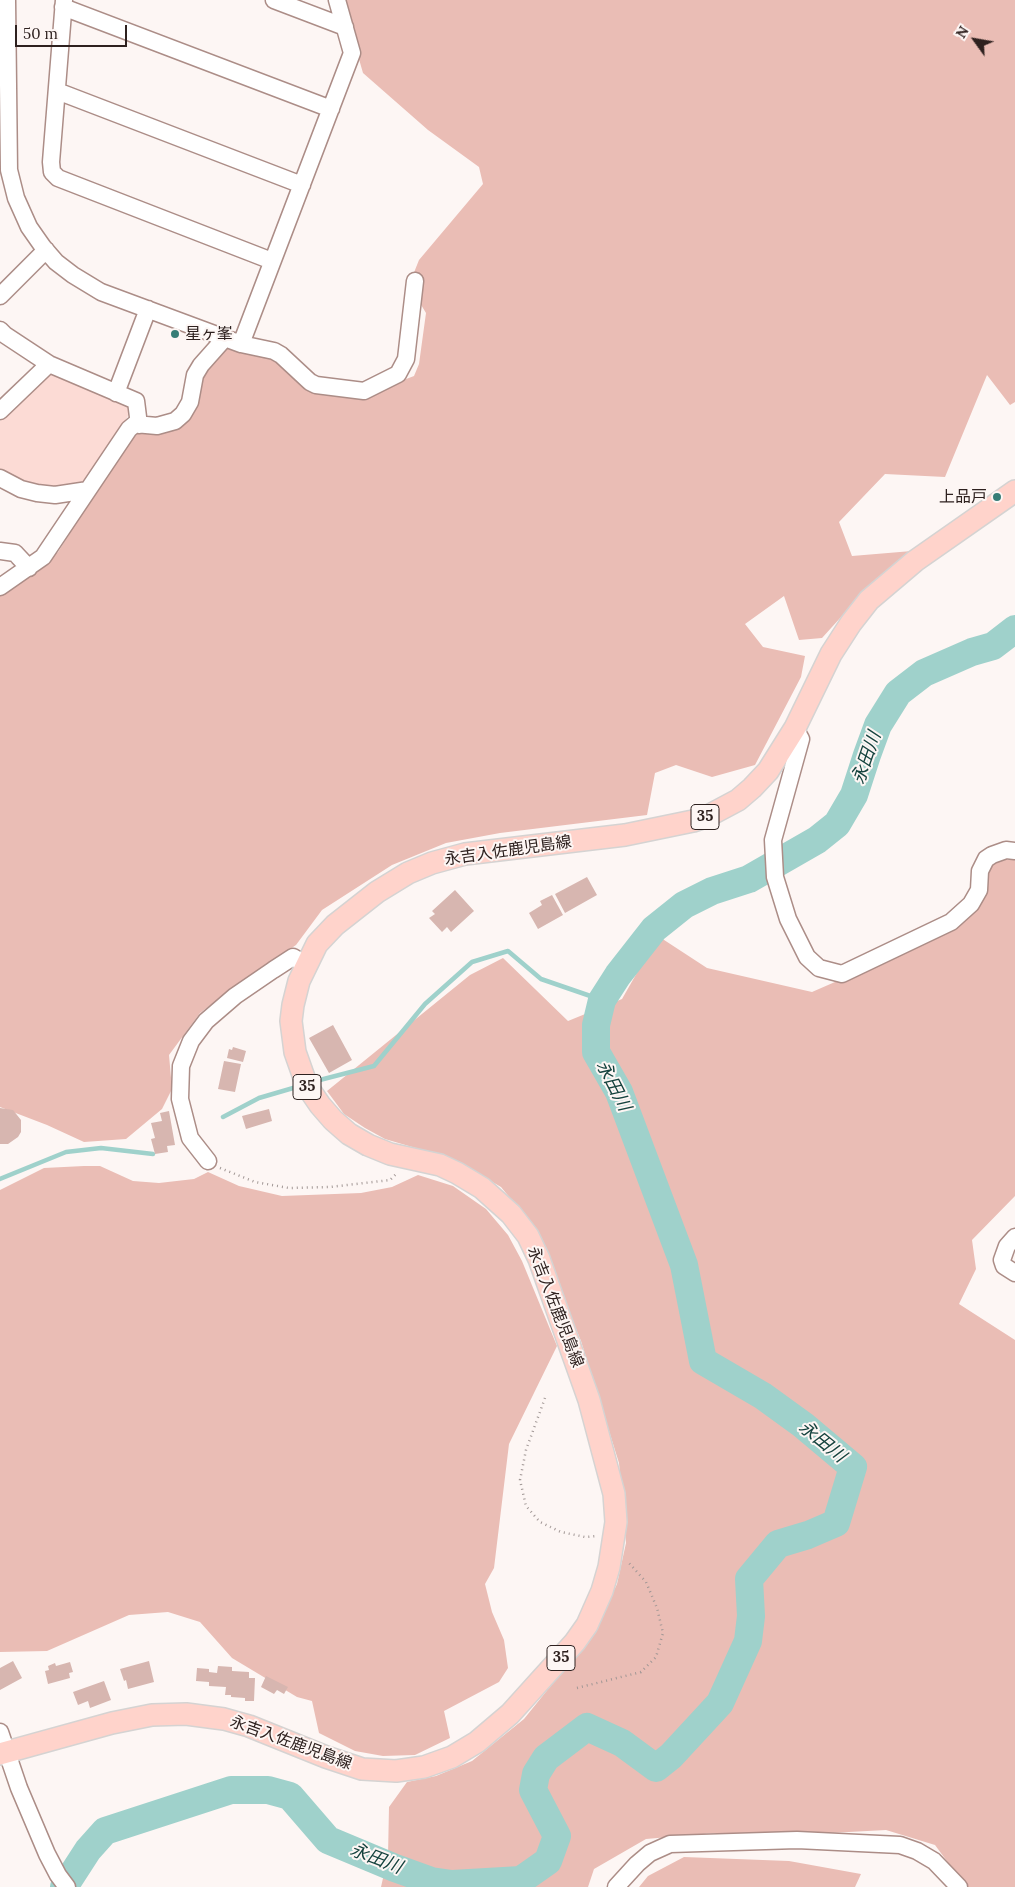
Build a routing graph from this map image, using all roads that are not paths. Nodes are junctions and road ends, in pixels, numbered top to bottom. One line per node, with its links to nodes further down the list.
1 (7, 0): 8 (street)
2 (274, 0): 5 (street)
3 (337, 0): 5 (street)
4 (64, 4): 6 (street); 7 (street)
5 (345, 27): 7 (street)
6 (57, 90): 9 (street); 11 (street)
7 (331, 109): 9 (street)
8 (4, 131): 10 (street)
9 (302, 185): 11 (street)
10 (46, 250): 13 (street); 14 (street)
11 (272, 261): 17 (street)
12 (415, 281): 17 (street)
13 (0, 296)
14 (148, 309): 16 (street); 19 (street)
15 (0, 330): 18 (street)
16 (225, 338): 17 (street); 21 (street)
17 (241, 344)
18 (49, 364): 19 (street); 20 (street)
19 (116, 393): 21 (street)
20 (0, 411)
21 (139, 425): 23 (street)
22 (0, 478): 23 (street)
23 (88, 490): 26 (street)
24 (1015, 491): 28 (main road, 永吉入佐鹿児島線 / 35)
25 (0, 551): 26 (street)
26 (29, 568): 27 (street)
27 (0, 587)
28 (795, 728): 29 (street); 30 (main road, 永吉入佐鹿児島線 / 35)
29 (1015, 850)
30 (302, 972): 31 (street); 35 (main road, 永吉入佐鹿児島線 / 35)
31 (208, 1161)
32 (1015, 1237): 33 (street)
33 (1015, 1273)
34 (0, 1732): 35 (street)
35 (4, 1753): 36 (street)
36 (67, 1887)
37 (616, 1887): 38 (street)
38 (959, 1887)

